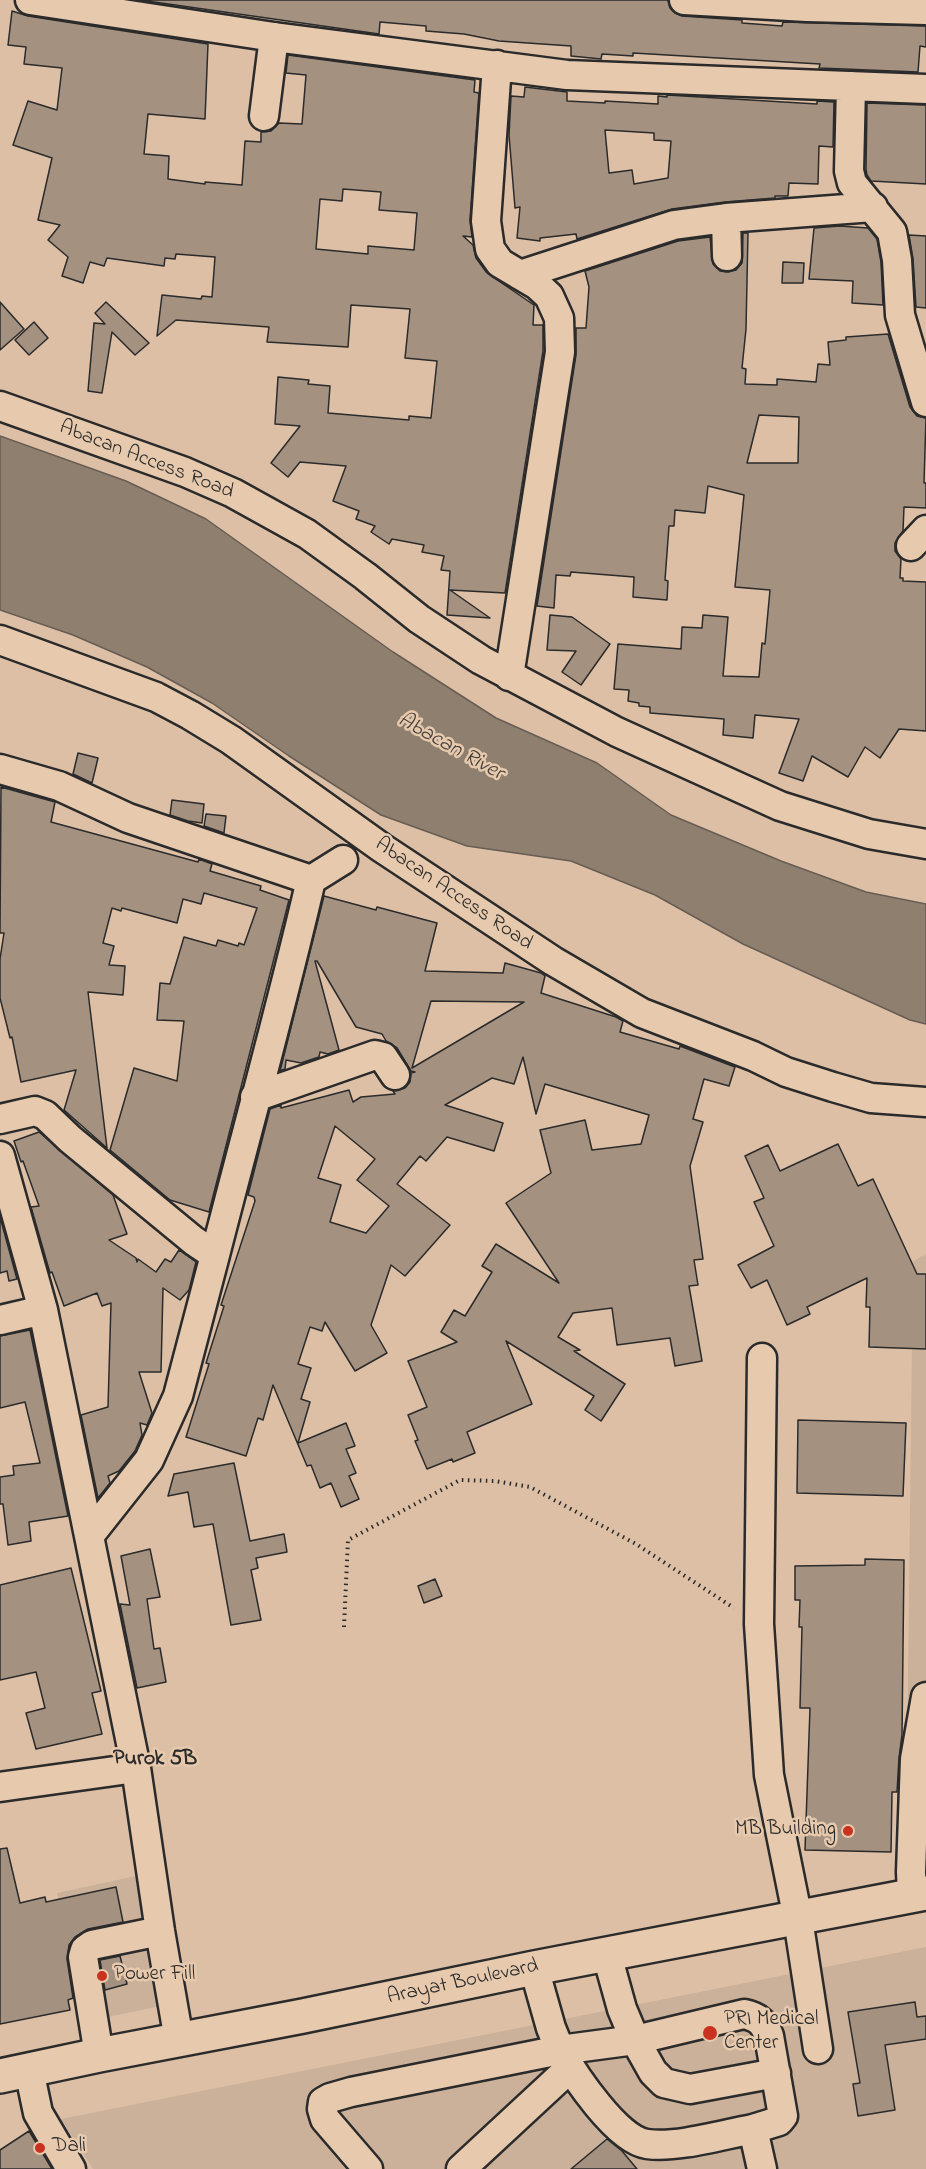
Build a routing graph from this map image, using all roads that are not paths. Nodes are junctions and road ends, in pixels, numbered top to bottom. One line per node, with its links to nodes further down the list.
1 (30, 0): 4 (street)
2 (684, 0): 3 (street)
3 (926, 10)
4 (274, 37): 5 (street); 8 (street)
5 (497, 65): 6 (street); 12 (street)
6 (851, 86): 7 (street); 9 (street)
7 (926, 89)
8 (264, 116)
9 (873, 207): 10 (street); 13 (street)
10 (726, 218): 11 (street); 12 (street)
11 (727, 256)
12 (520, 274): 16 (street)
13 (926, 402)
14 (0, 406): 16 (street, Abacan Access Road)
15 (0, 640): 23 (street, Abacan Access Road)
16 (509, 676): 18 (street, Abacan Access Road)
17 (0, 769): 20 (street)
18 (926, 844)
19 (344, 860): 20 (street)
20 (311, 880): 22 (street)
21 (395, 1075): 22 (street)
22 (255, 1097): 26 (street)
23 (926, 1102)
24 (0, 1119): 26 (street)
25 (0, 1156): 27 (street)
26 (215, 1255): 30 (street)
27 (43, 1310): 28 (street); 30 (street)
28 (0, 1320)
29 (762, 1358): 35 (street)
30 (89, 1536): 32 (street)
31 (926, 1697): 34 (street)
32 (136, 1768): 33 (street); 36 (street)
33 (0, 1787)
34 (919, 1894): 35 (main road, Arayat Boulevard)
35 (798, 1919): 37 (main road, Arayat Boulevard); 41 (street)
36 (160, 1931): 39 (street); 42 (street)
37 (606, 1955): 38 (main road, Arayat Boulevard); 40 (street)
38 (534, 1968): 39 (main road, Arayat Boulevard); 43 (street)
39 (179, 2040): 42 (main road, Arayat Boulevard)
40 (635, 2040): 43 (street); 45 (street); 45 (street)
41 (818, 2049)
42 (99, 2055): 44 (main road, Arayat Boulevard)
43 (565, 2059): 46 (street); 48 (street); 49 (street)
44 (15, 2073): 47 (street)
45 (776, 2073): 46 (street)
46 (753, 2128): 50 (street)
47 (71, 2169)
48 (368, 2169)
49 (461, 2169)
50 (762, 2169)

